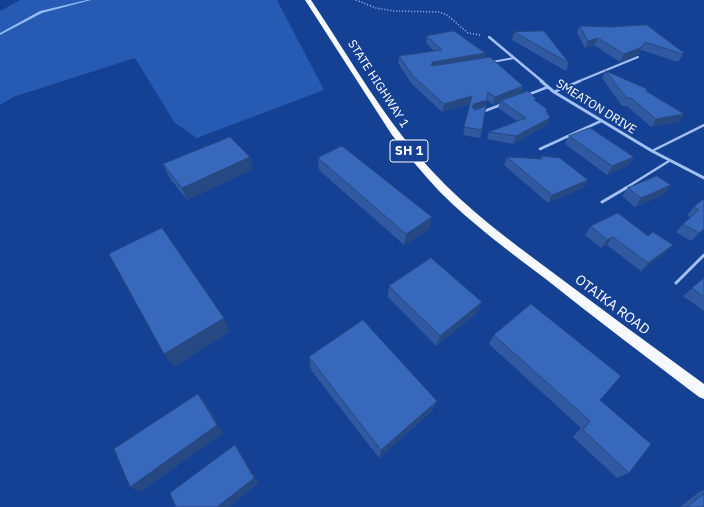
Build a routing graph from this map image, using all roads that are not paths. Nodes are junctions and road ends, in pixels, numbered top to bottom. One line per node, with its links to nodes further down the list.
1 (308, 0): 18 (highway, STATE HIGHWAY 1 / SH 1)
2 (489, 37): 4 (street, SMEATON DRIVE)
3 (638, 57): 7 (lane)
4 (514, 58): 5 (lane); 6 (street, SMEATON DRIVE)
5 (485, 63)
6 (548, 87): 7 (street, SMEATON DRIVE); 8 (lane)
7 (554, 92): 11 (street, SMEATON DRIVE)
8 (526, 95)
9 (508, 102): 10 (lane)
10 (479, 113)
11 (601, 121): 13 (lane); 14 (street, SMEATON DRIVE)
12 (704, 125): 14 (lane)
13 (540, 149)
14 (652, 151): 15 (street, SMEATON DRIVE)
15 (670, 161): 16 (street, SMEATON DRIVE); 17 (lane)
16 (704, 178)
17 (602, 202)
18 (503, 241): 21 (highway, OTAIKA ROAD / SH 1)
19 (704, 255): 20 (lane)
20 (676, 283)
21 (704, 392)

